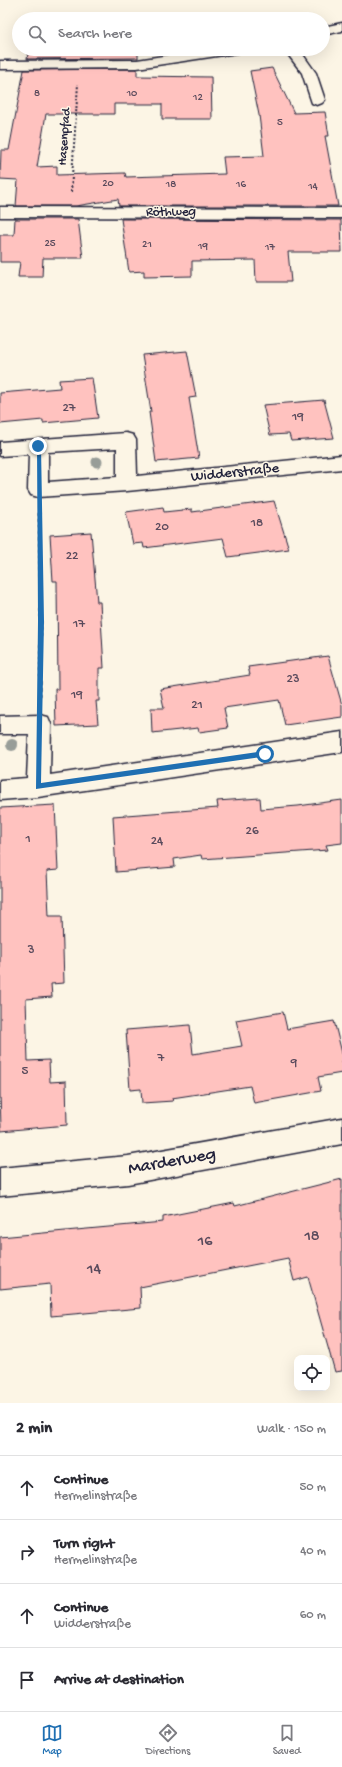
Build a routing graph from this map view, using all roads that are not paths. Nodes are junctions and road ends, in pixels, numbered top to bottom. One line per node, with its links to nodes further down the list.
1 (342, 27): 2 (street)
2 (330, 30)
3 (190, 56): 5 (street)
4 (296, 56): 6 (street)
5 (0, 65)
6 (317, 100)
7 (0, 212): 8 (street, Röthweg)
8 (342, 213)
9 (38, 446): 10 (street); 12 (street); 12 (street, Widderstraße)
10 (0, 449)
11 (342, 462): 12 (street, Widderstraße)
12 (127, 484)
13 (0, 725): 15 (street)
14 (342, 742): 15 (street)
15 (38, 787): 16 (street)
16 (0, 790)
17 (342, 1131): 18 (street, Marderweg)
18 (0, 1182)

